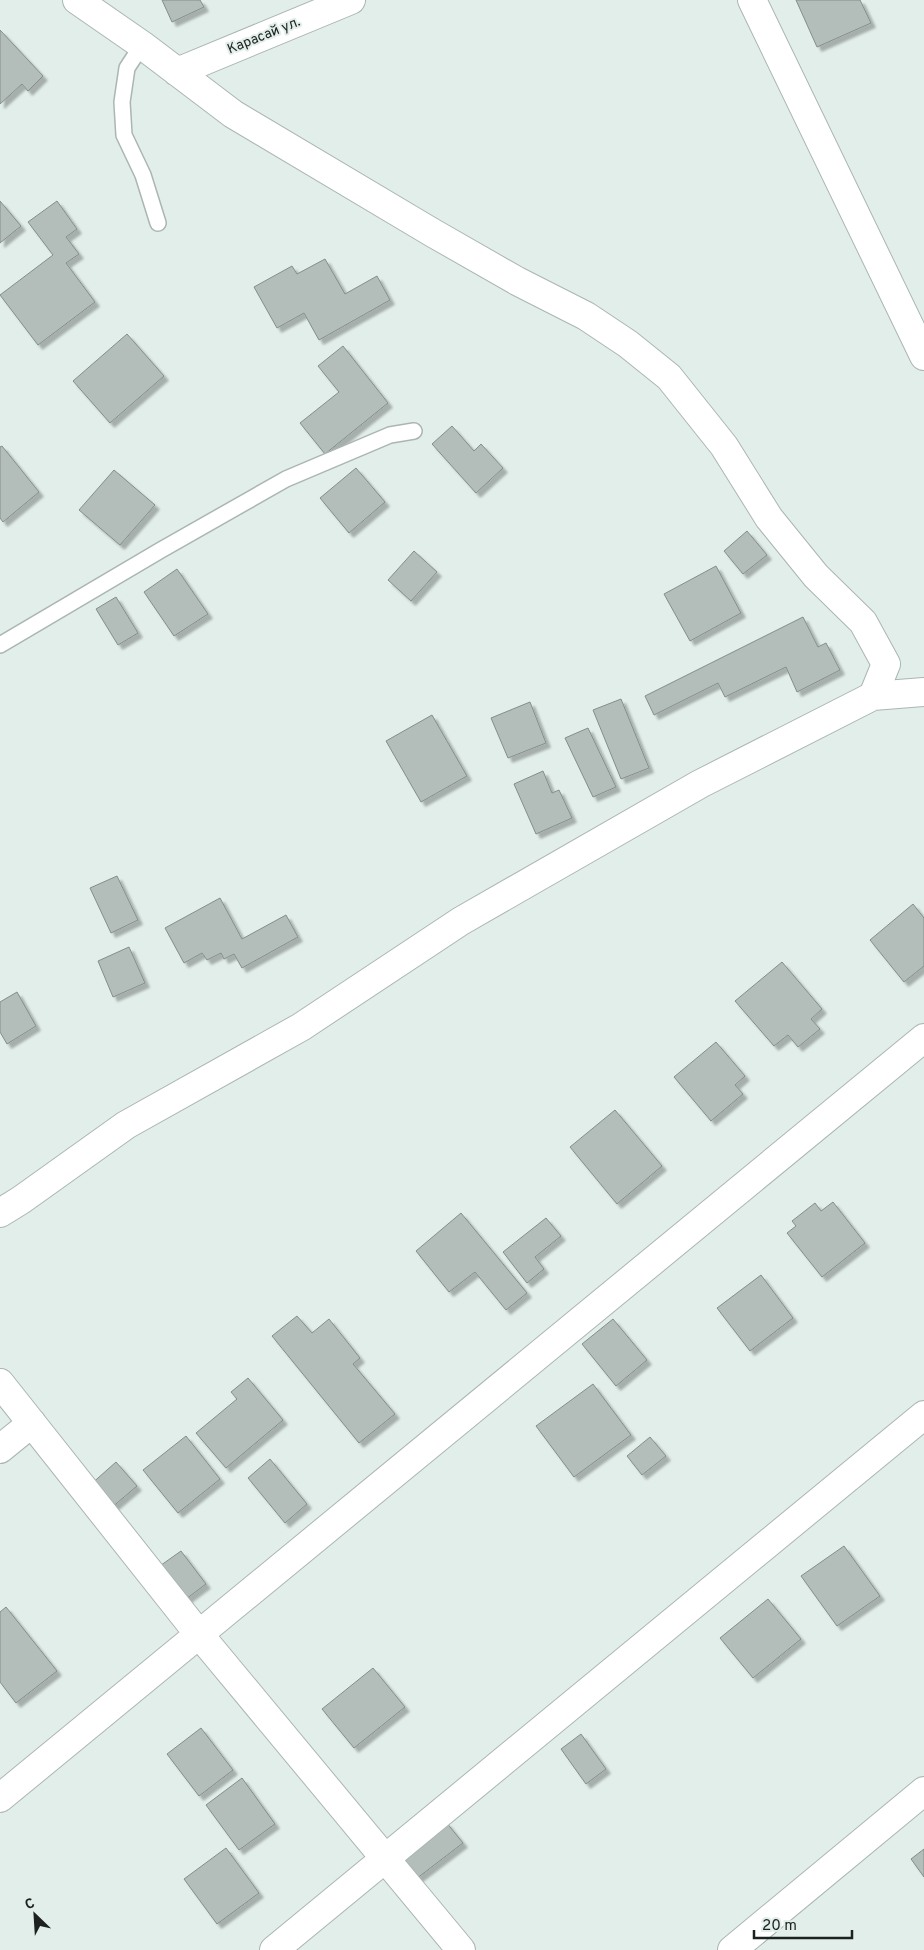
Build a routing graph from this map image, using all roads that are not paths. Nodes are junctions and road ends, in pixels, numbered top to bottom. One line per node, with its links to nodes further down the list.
1 (78, 0): 4 (street)
2 (351, 0): 5 (street, Карасай ул.)
3 (752, 0): 7 (street)
4 (142, 45): 5 (street); 6 (lane)
5 (177, 72): 11 (street)
6 (158, 223)
7 (924, 356)
8 (414, 430): 9 (lane)
9 (0, 645)
10 (924, 692): 11 (street)
11 (873, 696): 13 (street)
12 (924, 1038): 18 (street)
13 (0, 1212)
14 (0, 1383): 16 (street)
15 (924, 1415): 21 (street)
16 (32, 1423): 17 (street); 18 (street)
17 (0, 1449)
18 (198, 1634): 20 (street); 21 (street)
19 (924, 1791): 24 (street)
20 (0, 1798)
21 (385, 1859): 22 (street); 23 (street)
22 (274, 1950)
23 (461, 1950)
24 (732, 1950)

